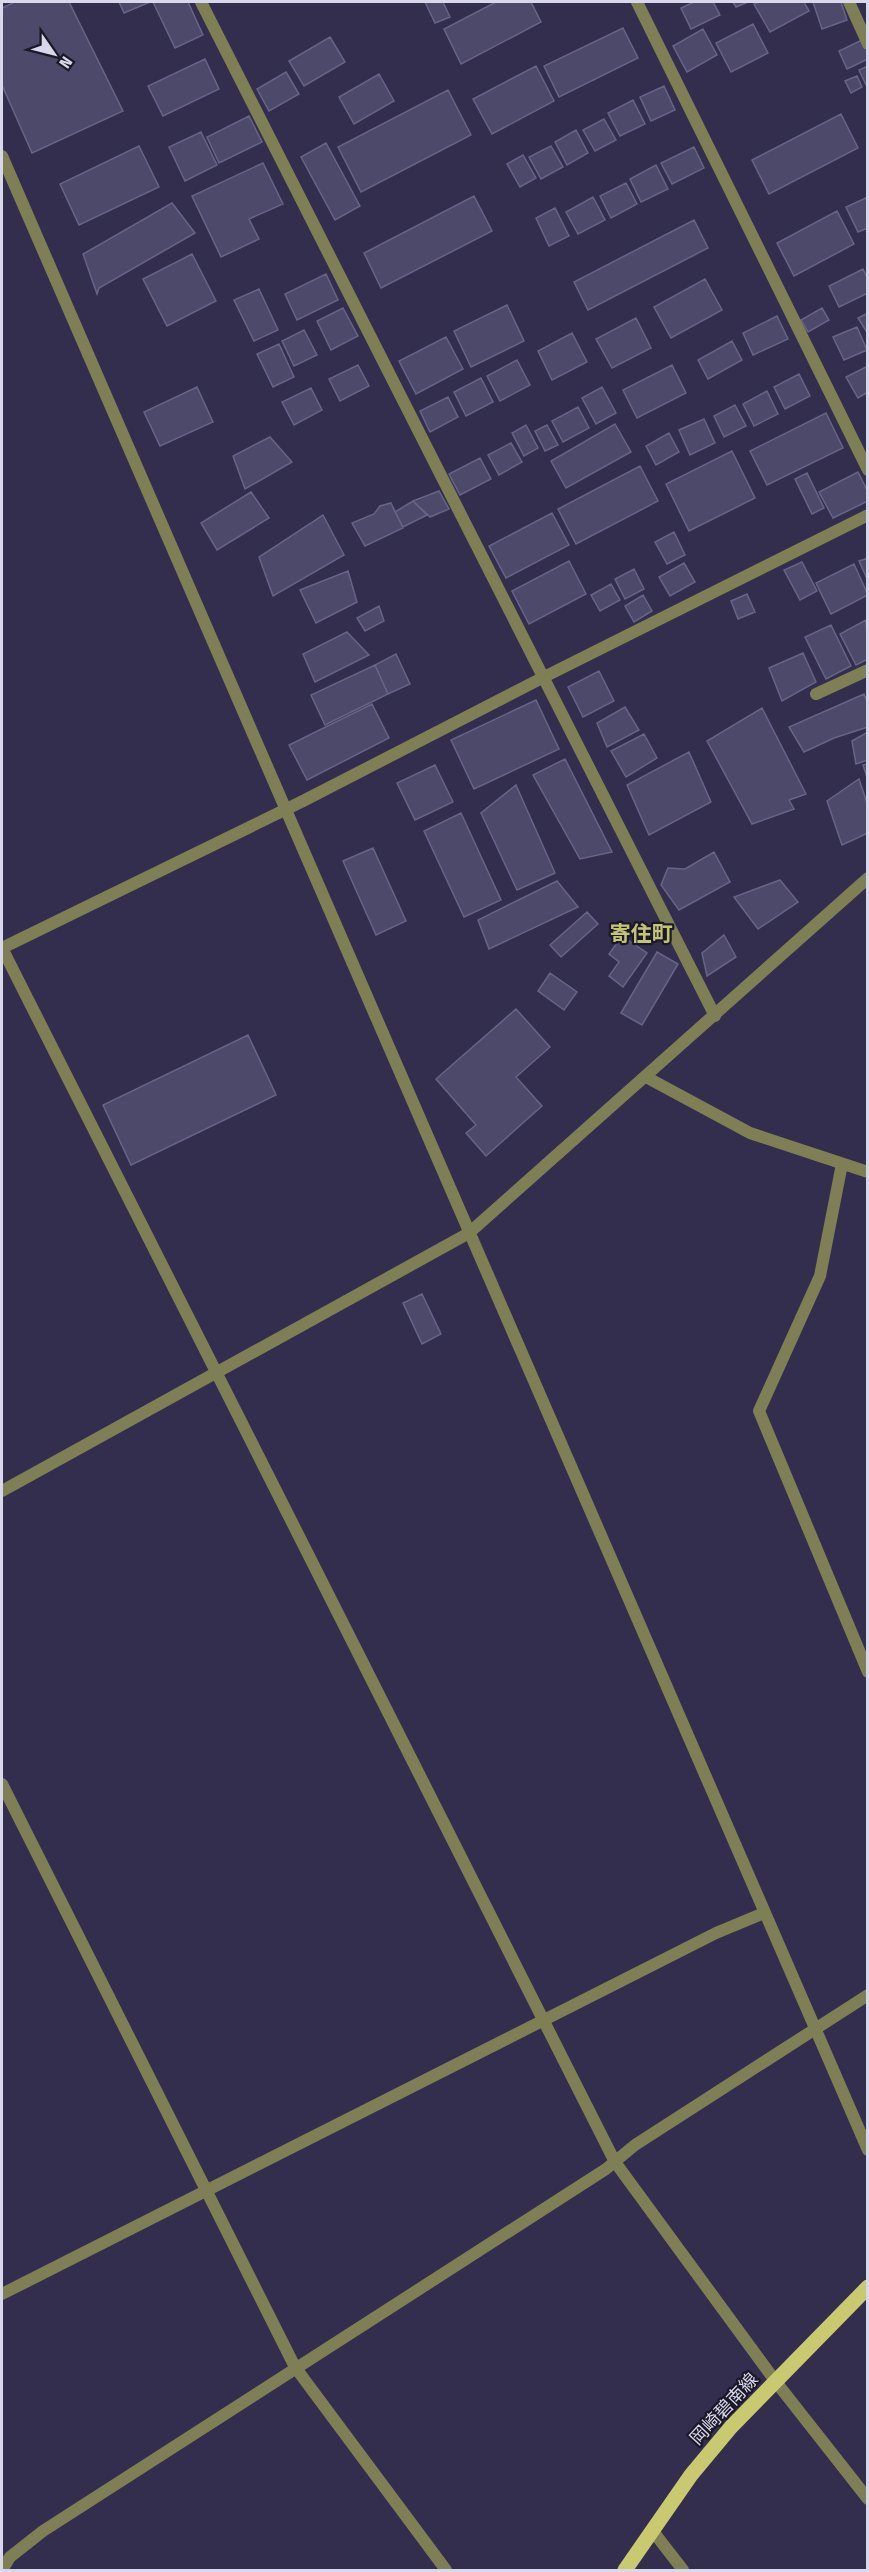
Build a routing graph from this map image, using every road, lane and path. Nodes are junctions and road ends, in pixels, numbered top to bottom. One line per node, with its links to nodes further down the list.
1 (201, 2): 10 (street)
2 (637, 2): 7 (street)
3 (849, 2): 4 (street)
4 (863, 21): 5 (street)
5 (867, 44)
6 (2, 156): 12 (street)
7 (867, 470)
8 (867, 515): 10 (street)
9 (867, 670): 11 (street)
10 (544, 677): 12 (street); 15 (street)
11 (816, 694)
12 (285, 810): 14 (street); 19 (street)
13 (867, 878): 15 (street)
14 (2, 948): 20 (street)
15 (714, 1016): 16 (street)
16 (646, 1077): 17 (street); 19 (street)
17 (842, 1164): 18 (street); 22 (street)
18 (867, 1172)
19 (469, 1233): 20 (street); 24 (street)
20 (216, 1371): 21 (street); 26 (street)
21 (2, 1491)
22 (867, 1672)
23 (2, 1784): 30 (street)
24 (764, 1913): 26 (street); 27 (street)
25 (867, 1995): 27 (street)
26 (544, 2020): 29 (street); 30 (street)
27 (815, 2029): 28 (street); 29 (street)
28 (867, 2150)
29 (615, 2162): 33 (street); 34 (street)
30 (206, 2190): 32 (street); 33 (street)
31 (867, 2287): 34 (main road, 岡崎碧南線)
32 (2, 2294)
33 (295, 2367): 37 (street); 38 (street)
34 (776, 2382): 35 (street); 36 (main road, 岡崎碧南線)
35 (867, 2499)
36 (652, 2530): 39 (main road, 岡崎碧南線); 40 (street)
37 (2, 2571)
38 (446, 2571)
39 (625, 2571)
40 (683, 2571)

